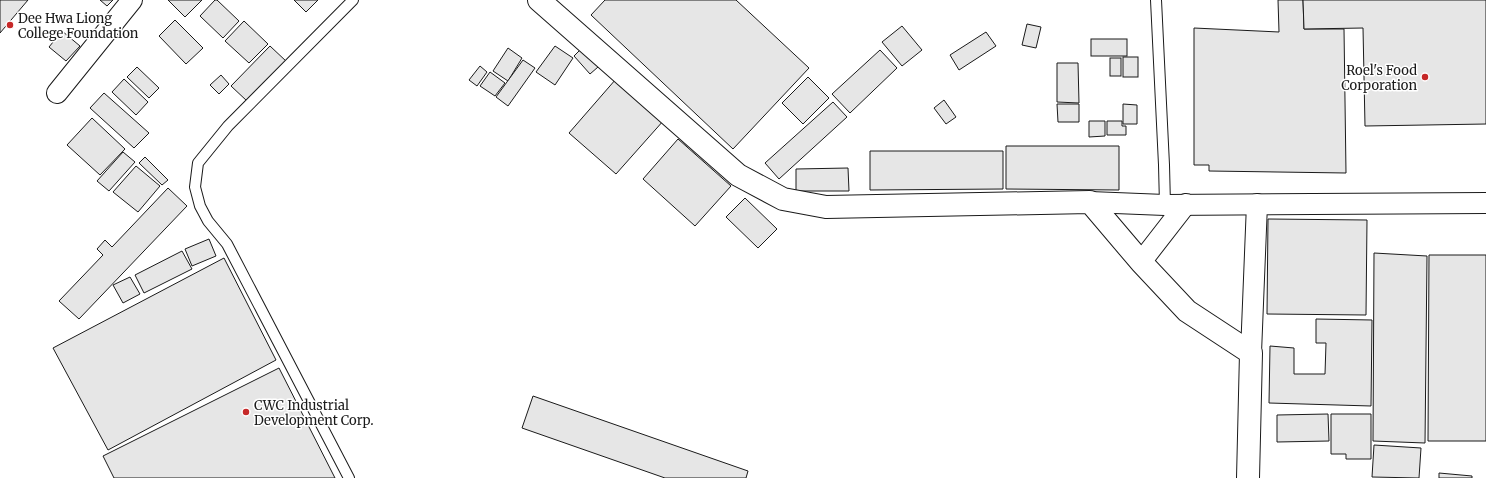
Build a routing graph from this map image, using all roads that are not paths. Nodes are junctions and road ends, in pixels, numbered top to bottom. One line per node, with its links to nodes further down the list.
1 (132, 0): 5 (street)
2 (353, 0): 13 (lane)
3 (539, 0): 6 (street)
4 (1156, 0): 10 (lane)
5 (57, 93)
6 (1090, 202): 10 (street); 11 (street)
7 (1486, 203): 9 (street)
8 (1186, 204): 9 (street); 10 (street); 11 (street)
9 (1257, 204): 12 (street)
10 (1165, 205)
11 (1142, 262): 12 (street)
12 (1250, 353): 14 (street)
13 (349, 478)
14 (1248, 478)

